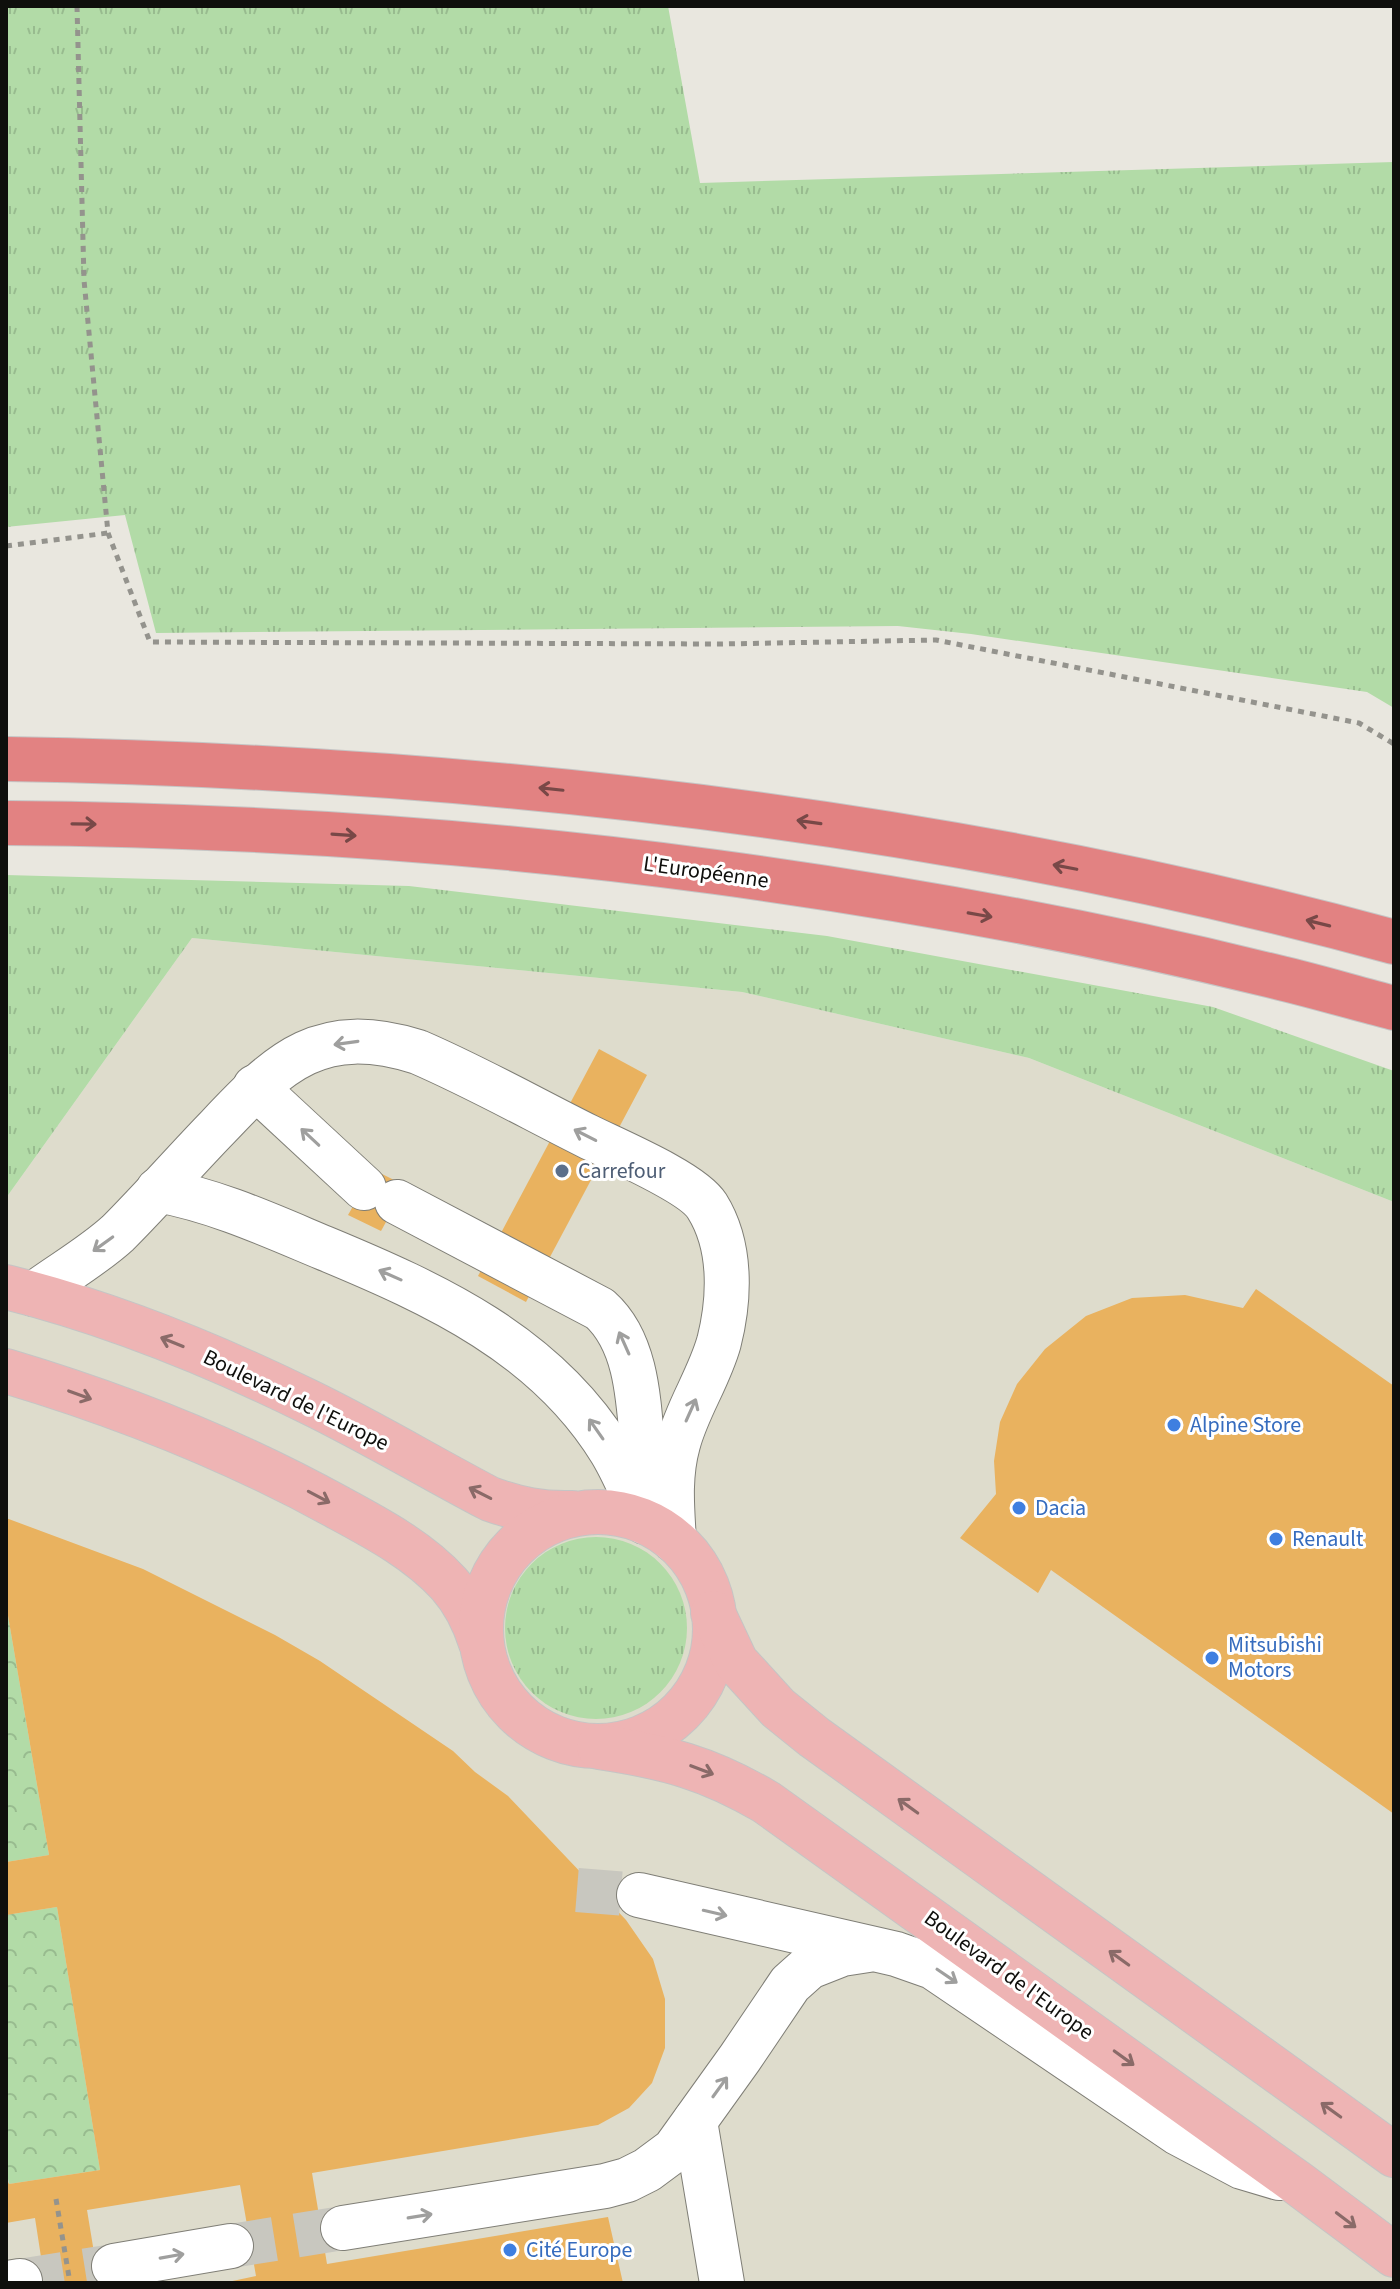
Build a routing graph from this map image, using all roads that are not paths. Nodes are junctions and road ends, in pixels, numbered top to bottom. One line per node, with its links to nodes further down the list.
1 (6, 759): 3 (highway, one-way to 1)
2 (6, 823): 4 (highway, L'Européenne, one-way to 4)
3 (1394, 942)
4 (1264, 974): 5 (highway, L'Européenne); 6 (highway)
5 (1394, 1008)
6 (1394, 1021)
7 (255, 1087): 8 (lane); 12 (lane, one-way to 7); 12 (lane, one-way to 7)
8 (158, 1190): 9 (lane, one-way to 9); 12 (lane, one-way to 8)
9 (20, 1290): 11 (main road, Boulevard de l'Europe, one-way to 9)
10 (6, 1371): 14 (main road, one-way to 14)
11 (583, 1513): 12 (main road); 14 (main road)
12 (659, 1531): 13 (main road)
13 (713, 1613): 15 (main road); 19 (main road, one-way to 13)
14 (481, 1643): 15 (main road)
15 (599, 1747): 20 (main road, Boulevard de l'Europe, one-way to 20)
16 (639, 1895): 17 (lane, one-way to 17)
17 (874, 1950): 18 (lane, one-way to 17); 20 (lane, one-way to 20)
18 (695, 2121): 21 (lane, one-way to 18); 25 (lane)
19 (1394, 2155)
20 (1299, 2184): 23 (main road, Boulevard de l'Europe, one-way to 23)
21 (343, 2228)
22 (231, 2246): 24 (lane, one-way to 22)
23 (1394, 2255)
24 (114, 2266)
25 (722, 2283)

